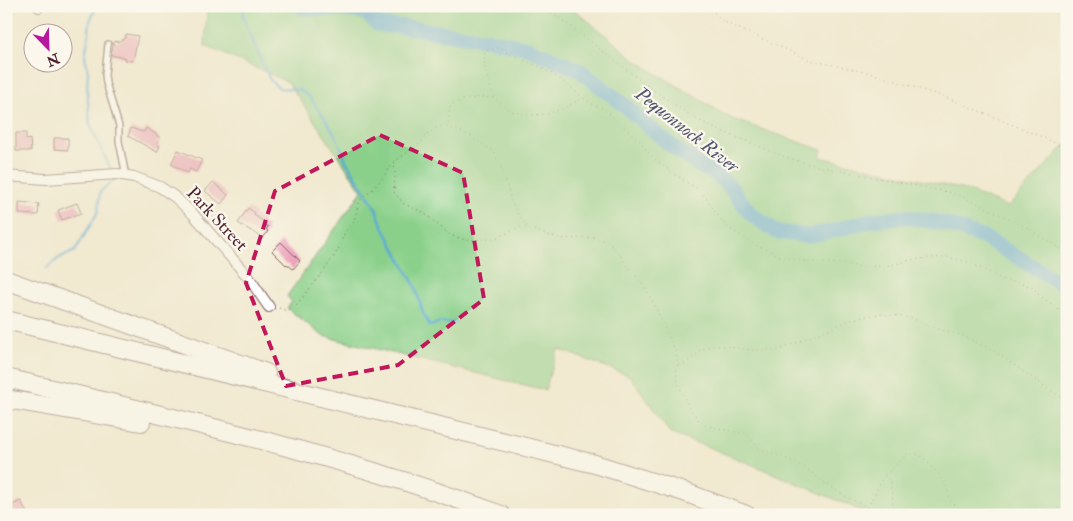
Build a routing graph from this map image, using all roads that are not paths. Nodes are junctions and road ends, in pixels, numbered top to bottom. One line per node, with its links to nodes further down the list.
1 (108, 44): 2 (lane)
2 (117, 175): 3 (street, Park Street); 5 (street, Park Street)
3 (6, 176)
4 (6, 280): 9 (highway)
5 (269, 307)
6 (6, 320): 9 (highway)
7 (6, 378): 10 (highway)
8 (6, 399): 10 (highway)
9 (414, 420): 12 (highway)
10 (298, 449): 11 (highway)
11 (501, 515)
12 (746, 515)

